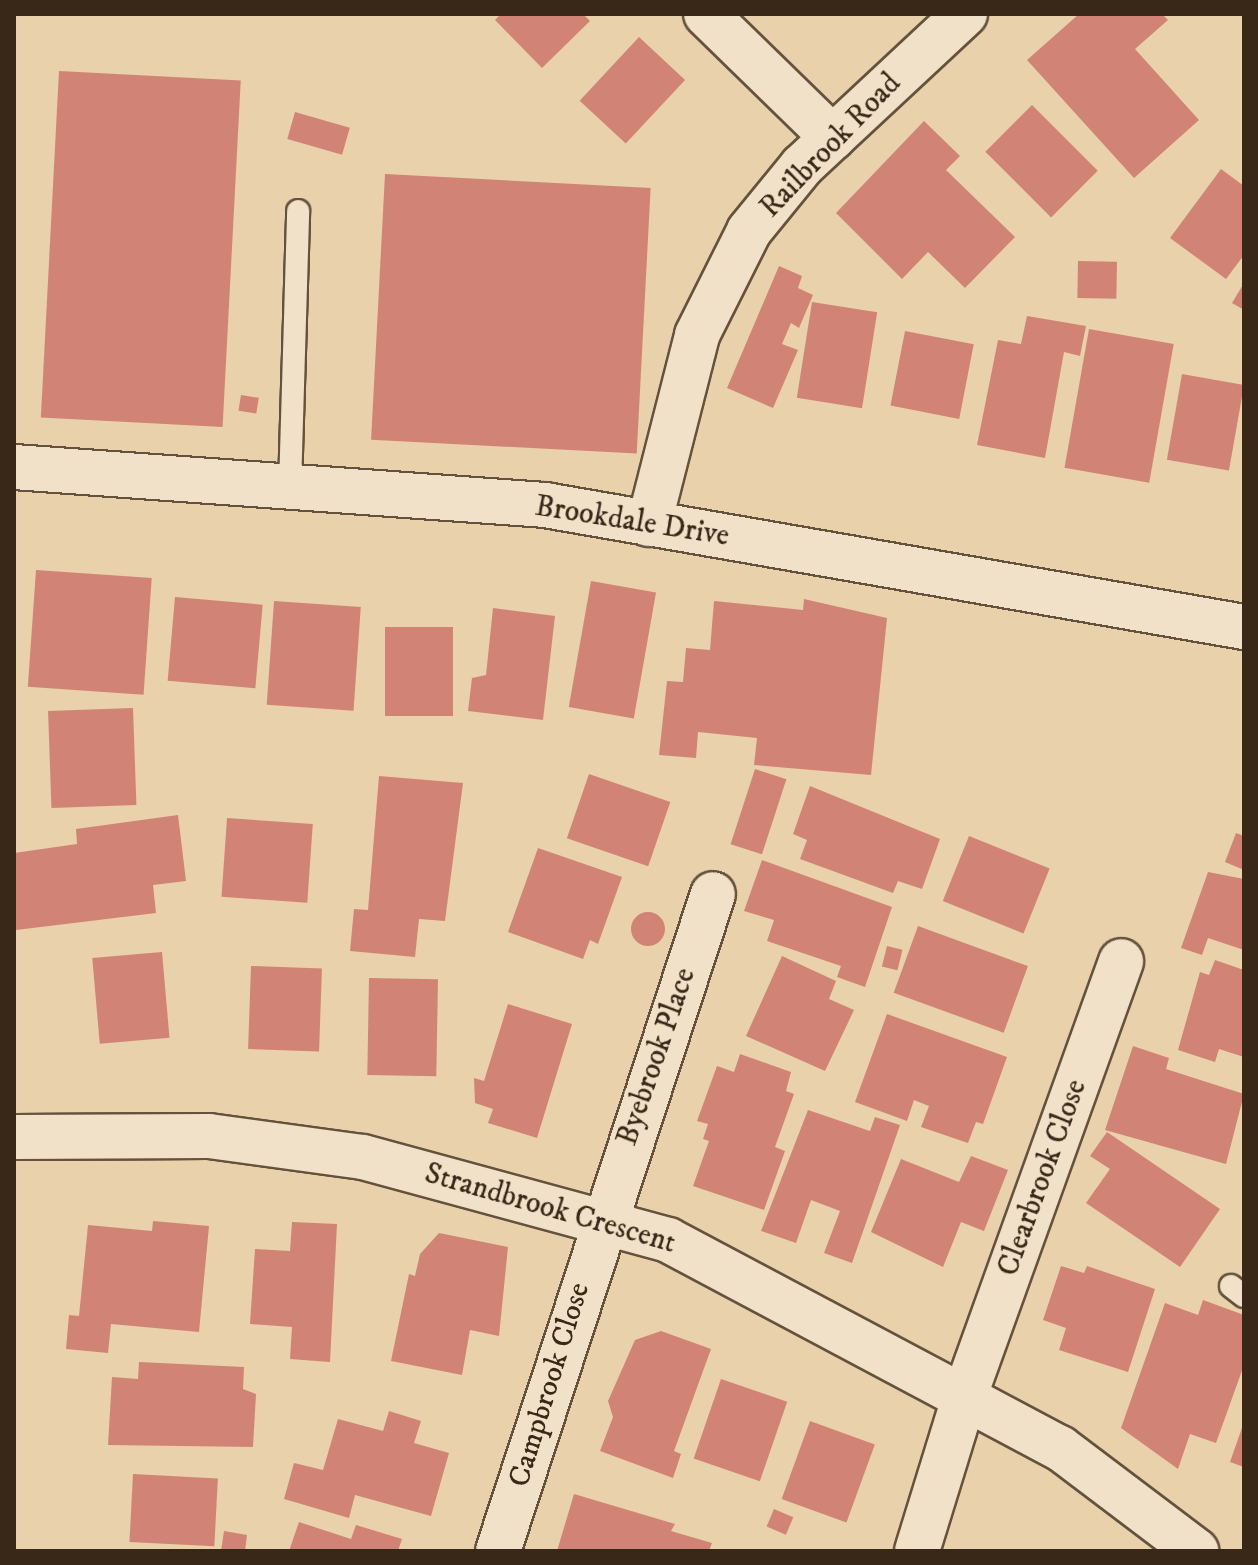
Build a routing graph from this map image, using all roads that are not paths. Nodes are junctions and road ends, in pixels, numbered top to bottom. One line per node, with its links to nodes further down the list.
1 (706, 14): 3 (street)
2 (965, 14): 3 (street, Railbrook Road)
3 (833, 138): 7 (street, Railbrook Road)
4 (298, 211): 6 (lane)
5 (14, 467): 6 (street, Brookdale Drive)
6 (290, 487): 7 (street, Brookdale Drive)
7 (649, 524): 8 (street, Brookdale Drive)
8 (1244, 627)
9 (713, 894): 12 (street, Byebrook Place)
10 (1121, 961): 13 (street, Clearbrook Close)
11 (14, 1137): 12 (street, Strandbrook Crescent)
12 (602, 1220): 13 (street, Strandbrook Crescent); 14 (street, Campbrook Close)
13 (965, 1395): 15 (street, Clearbrook Close); 16 (street, Strandbrook Crescent)
14 (498, 1551)
15 (917, 1551)
16 (1196, 1551)

